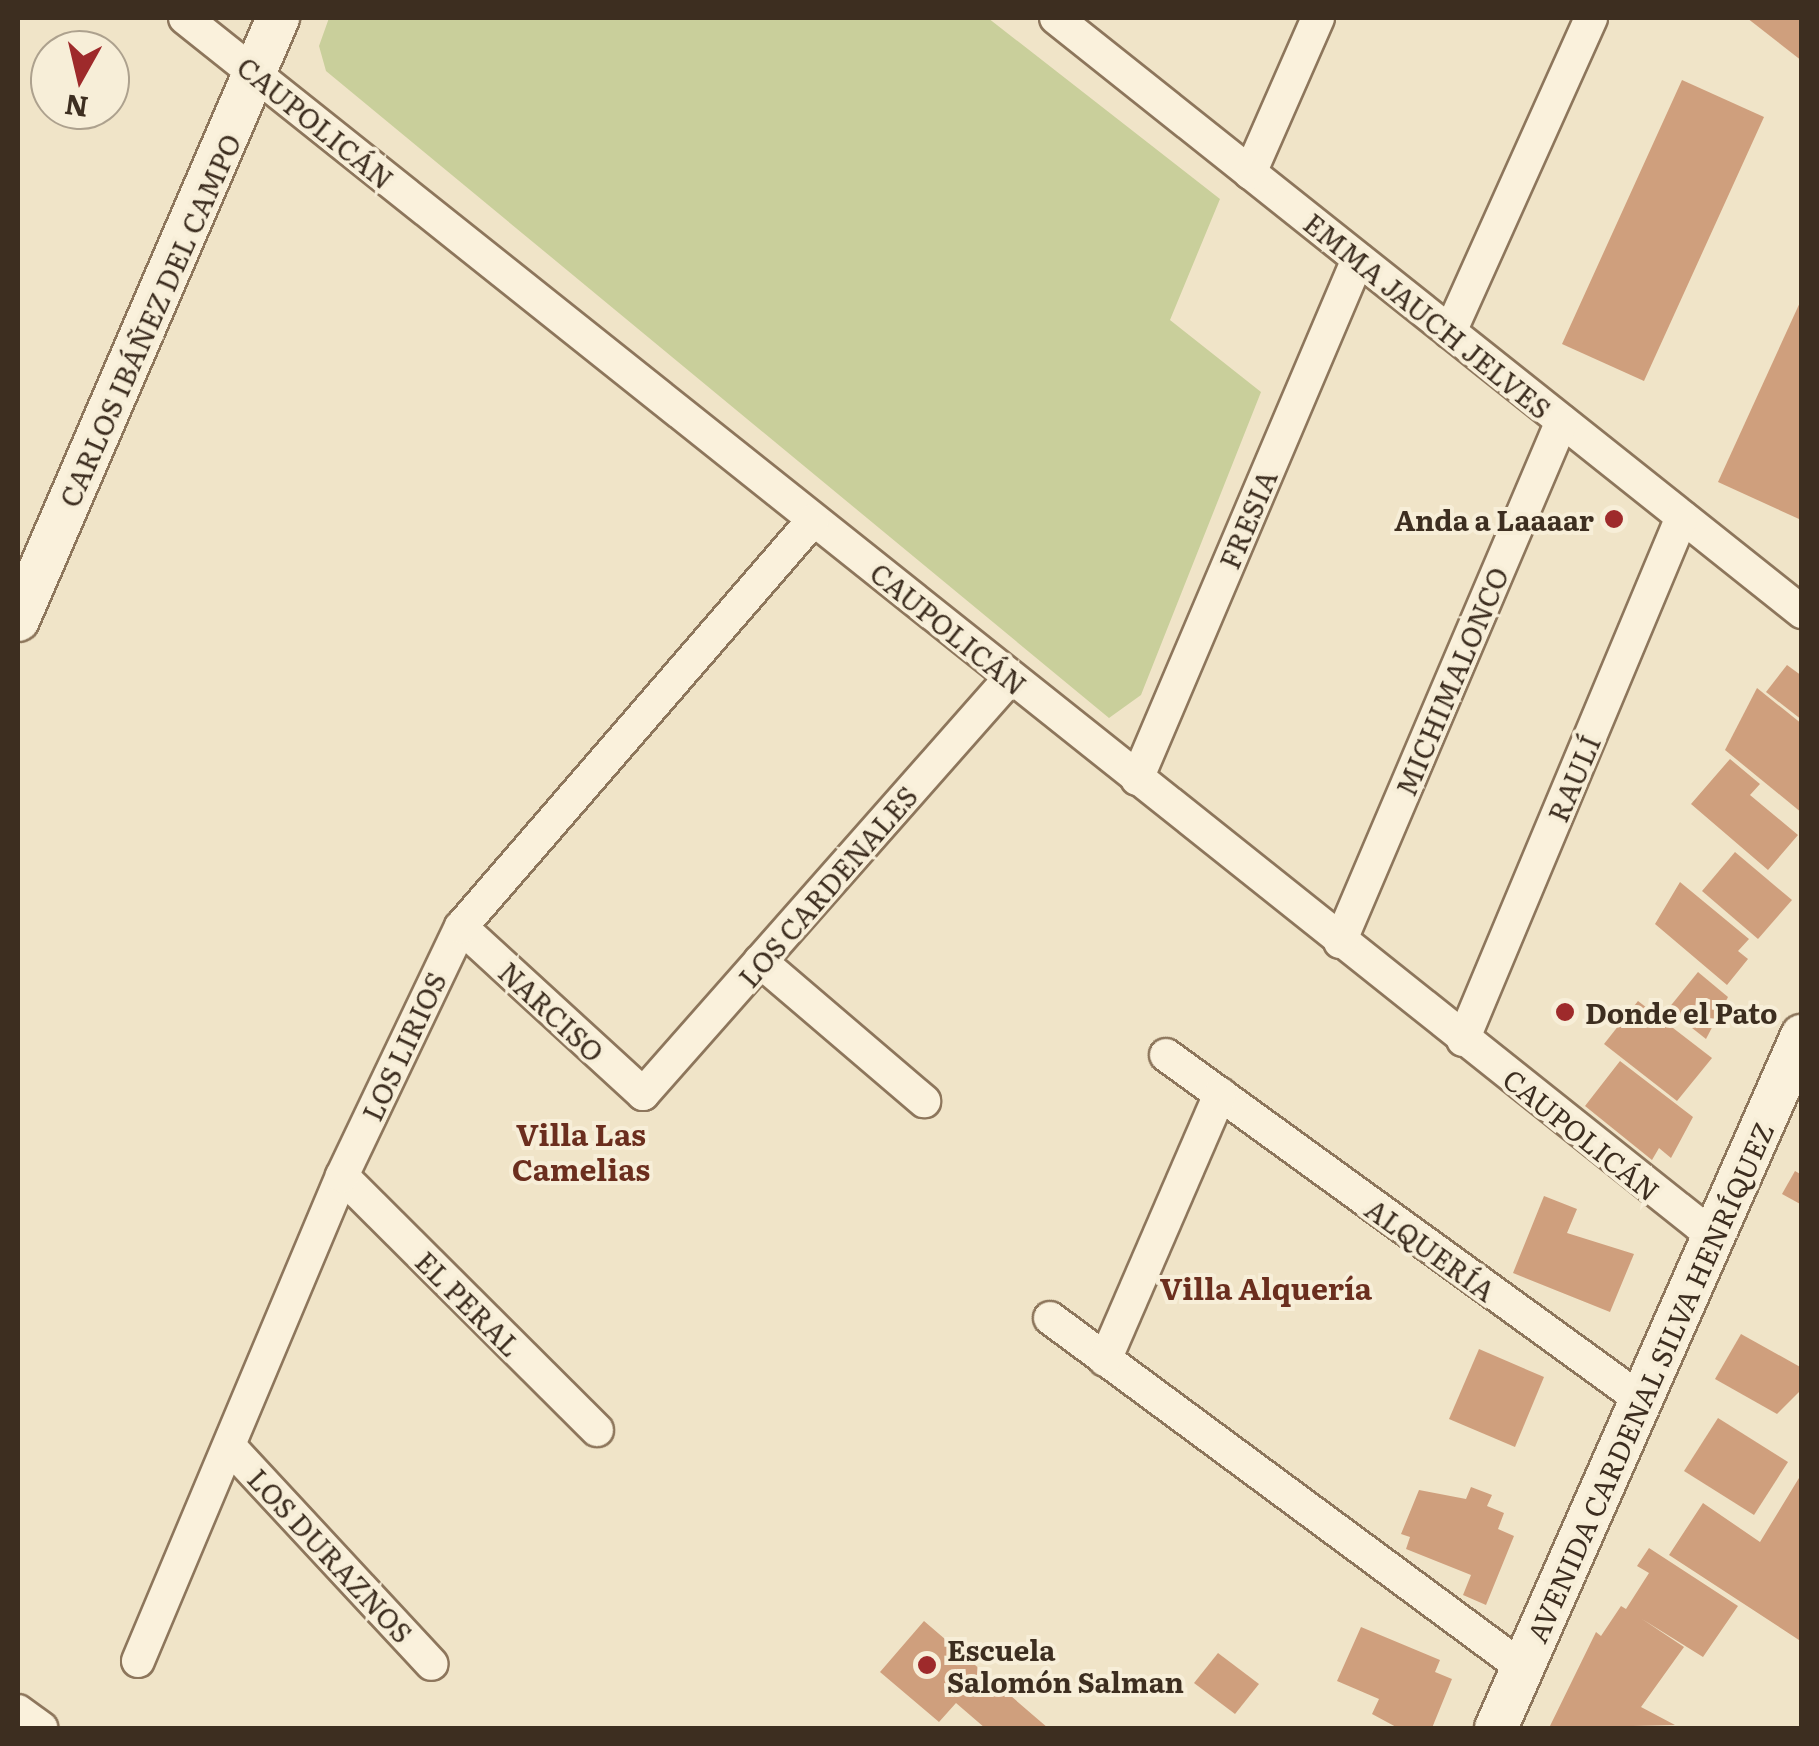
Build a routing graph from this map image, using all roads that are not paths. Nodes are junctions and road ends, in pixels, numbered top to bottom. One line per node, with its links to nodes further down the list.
1 (185, 18): 6 (street, CAUPOLICÁN)
2 (278, 18): 6 (street, CARLOS IBÁÑEZ DEL CAMPO)
3 (1056, 18): 7 (street, EMMA JAUCH JELVES)
4 (1318, 18): 7 (street)
5 (1591, 18): 9 (street)
6 (256, 74): 12 (street, CAUPOLICÁN); 14 (street, CARLOS IBÁÑEZ DEL CAMPO)
7 (1250, 173): 8 (street, EMMA JAUCH JELVES)
8 (1358, 258): 9 (street, EMMA JAUCH JELVES); 16 (street, FRESIA)
9 (1450, 332): 10 (street, EMMA JAUCH JELVES)
10 (1562, 421): 11 (street, EMMA JAUCH JELVES); 18 (street, MICHIMALONCO)
11 (1682, 517): 13 (street, EMMA JAUCH JELVES); 21 (street, RAULÍ)
12 (813, 520): 15 (street, CAUPOLICÁN); 17 (street, LOS LIRIOS)
13 (1802, 612)
14 (18, 620)
15 (1011, 677): 16 (street, CAUPOLICÁN); 19 (street, LOS CARDENALES)
16 (1137, 778): 18 (street, CAUPOLICÁN)
17 (462, 927): 23 (street, NARCISO); 26 (street, LOS LIRIOS)
18 (1340, 942): 21 (street, CAUPOLICÁN)
19 (760, 961): 23 (street, LOS CARDENALES); 25 (street)
20 (1802, 1036): 27 (street, AVENIDA CARDENAL SILVA HENRÍQUEZ)
21 (1464, 1040): 27 (street, CAUPOLICÁN)
22 (1166, 1055): 24 (street, ALQUERÍA)
23 (642, 1094)
24 (1220, 1094): 29 (street); 30 (street, ALQUERÍA)
25 (924, 1101)
26 (342, 1176): 31 (street, EL PERAL); 32 (street, LOS LIRIOS)
27 (1714, 1238): 30 (street, AVENIDA CARDENAL SILVA HENRÍQUEZ)
28 (1050, 1318): 29 (street)
29 (1105, 1360): 35 (street)
30 (1644, 1402): 35 (street, AVENIDA CARDENAL SILVA HENRÍQUEZ)
31 (597, 1430)
32 (230, 1447): 33 (street, LOS LIRIOS); 34 (street, LOS DURAZNOS)
33 (138, 1661)
34 (432, 1664)
35 (1523, 1668): 38 (street, AVENIDA CARDENAL SILVA HENRÍQUEZ)
36 (18, 1711): 37 (street)
37 (41, 1728)
38 (1496, 1728)

